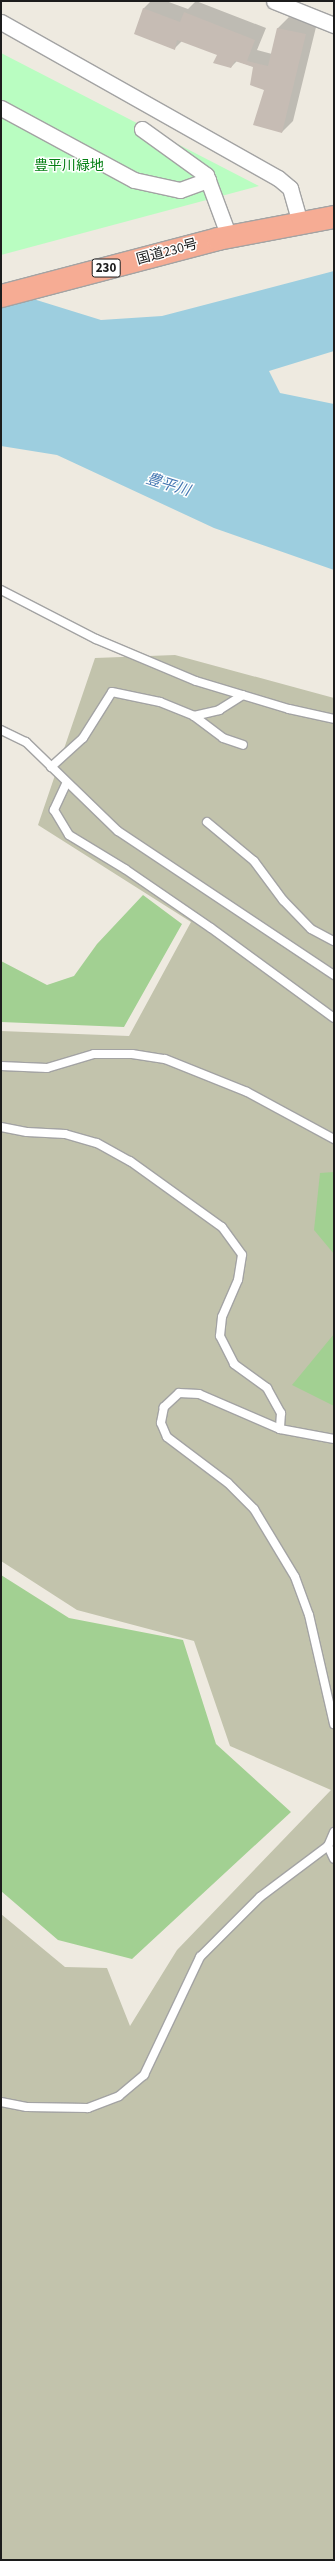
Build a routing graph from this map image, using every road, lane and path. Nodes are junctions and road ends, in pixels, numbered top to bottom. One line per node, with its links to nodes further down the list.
1 (274, 1): 3 (street)
2 (1, 22): 8 (street)
3 (334, 25)
4 (1, 108): 6 (street)
5 (142, 129): 6 (street)
6 (208, 180): 9 (street)
7 (334, 217): 8 (highway, 国道230号 / 230)
8 (300, 222): 9 (highway, 国道230号 / 230)
9 (220, 239): 10 (highway, 国道230号 / 230)
10 (1, 296)
11 (1, 590): 12 (lane)
12 (243, 695): 13 (lane); 14 (lane)
13 (194, 716): 16 (lane); 17 (lane)
14 (334, 719)
15 (1, 730): 17 (lane)
16 (243, 745)
17 (51, 767): 18 (lane)
18 (66, 784): 21 (lane); 22 (lane)
19 (207, 822): 20 (lane)
20 (334, 941)
21 (334, 975)
22 (334, 1018)
23 (1, 1066): 25 (lane)
24 (1, 1127): 26 (lane)
25 (334, 1139)
26 (280, 1429): 27 (lane); 28 (lane)
27 (334, 1439)
28 (334, 1724)
29 (334, 1832): 30 (lane)
30 (328, 1846): 31 (lane); 32 (lane)
31 (334, 1859)
32 (1, 2102)

